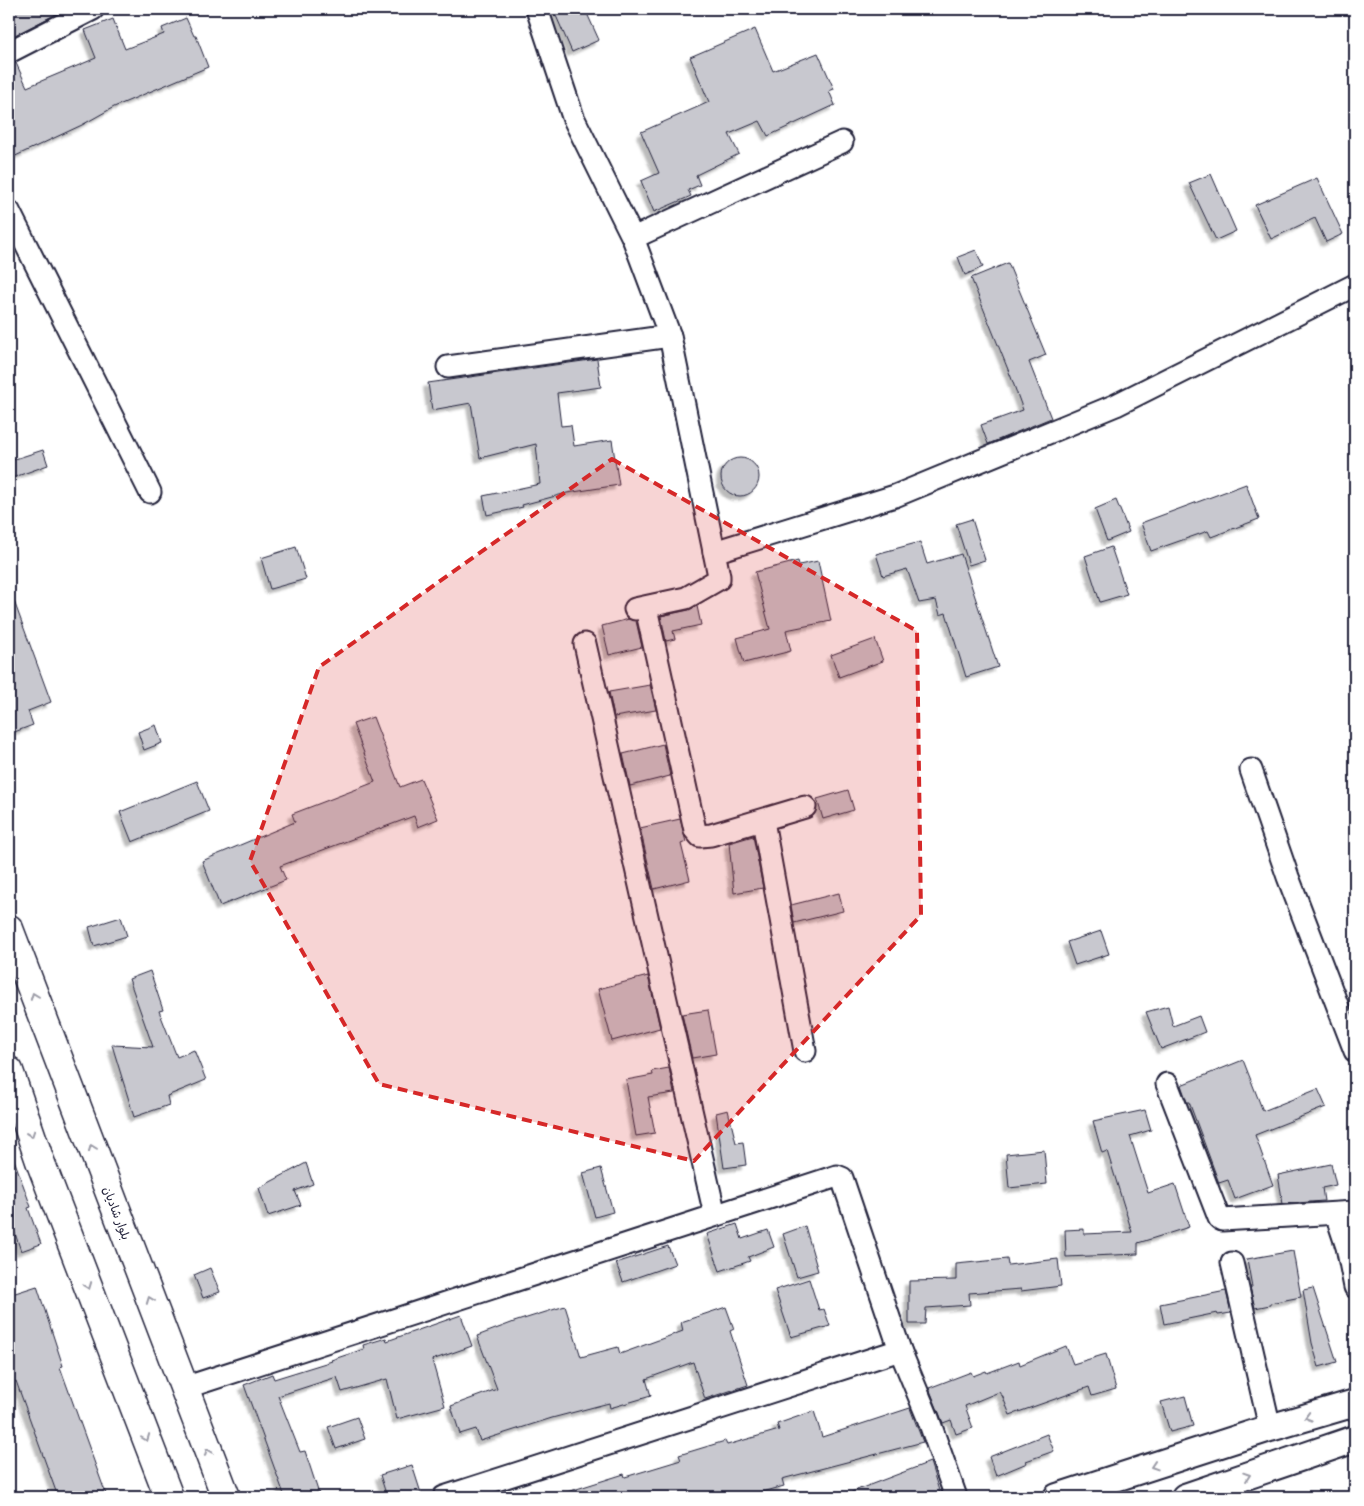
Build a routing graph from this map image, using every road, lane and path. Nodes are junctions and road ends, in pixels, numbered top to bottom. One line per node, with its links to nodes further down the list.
1 (93, 9): 3 (street)
2 (537, 9): 6 (street)
3 (9, 52)
4 (842, 142): 6 (street)
5 (9, 212): 10 (street)
6 (633, 238): 8 (street)
7 (1355, 285): 11 (street)
8 (670, 336): 9 (street); 11 (street)
9 (448, 367)
10 (150, 492)
11 (714, 552): 15 (street)
12 (585, 644): 22 (street)
13 (1252, 770): 18 (street)
14 (805, 807): 15 (street)
15 (763, 821): 17 (street)
16 (9, 929): 26 (main road, بلوار شادیان, one-way to 16)
17 (805, 1051)
18 (1355, 1051)
19 (9, 1071): 30 (main road, one-way to 30)
20 (1167, 1084): 21 (street)
21 (1345, 1213): 24 (street)
22 (715, 1215): 25 (street); 26 (street)
23 (1232, 1263): 28 (street)
24 (1355, 1287)
25 (900, 1350): 32 (street); 33 (street)
26 (184, 1388): 31 (main road, بلوار شادیان, one-way to 26)
27 (1355, 1403): 28 (street, one-way to 28)
28 (1270, 1428): 34 (street, one-way to 34)
29 (1355, 1439): 35 (street, one-way to 29)
30 (170, 1497)
31 (226, 1497)
32 (444, 1497)
33 (956, 1497)
34 (1057, 1497)
35 (1185, 1497)

